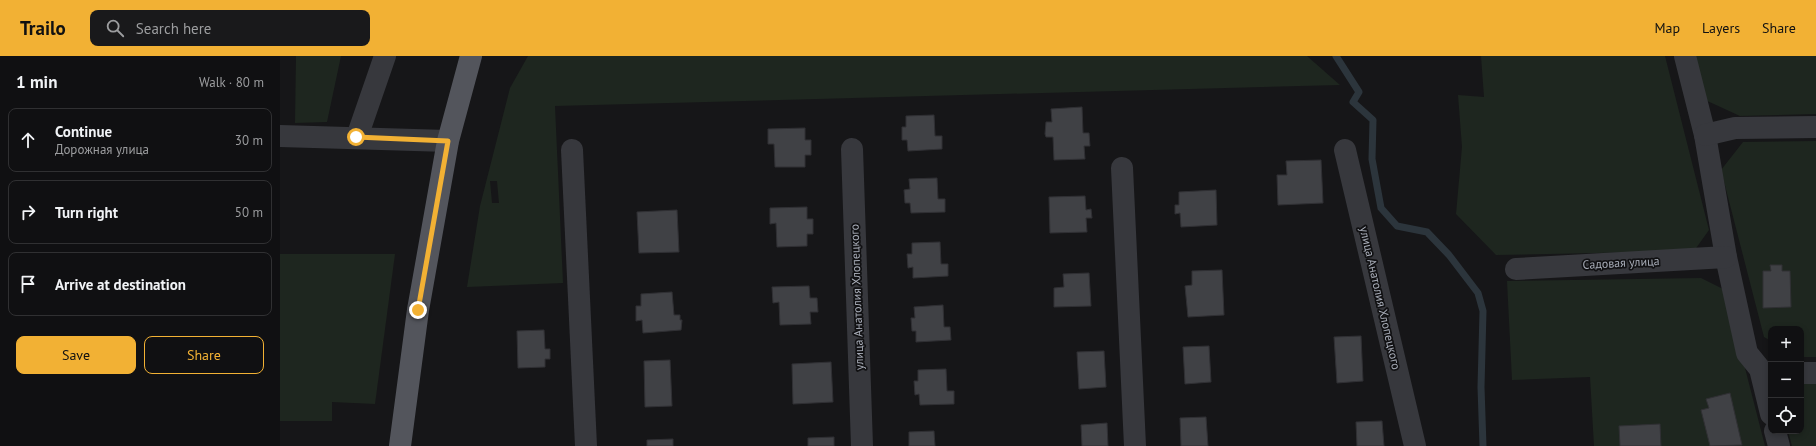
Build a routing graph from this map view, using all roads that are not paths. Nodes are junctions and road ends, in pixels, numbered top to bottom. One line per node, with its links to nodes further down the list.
1 (386, 56): 7 (street)
2 (471, 56): 8 (main road)
3 (1685, 56): 5 (street)
4 (1816, 127): 5 (street)
5 (1705, 135): 13 (street)
6 (280, 136): 7 (street)
7 (356, 137): 8 (street)
8 (448, 141): 20 (main road)
9 (852, 149): 22 (street, улица Анатолия Хлопецкого)
10 (572, 150): 21 (street)
11 (1345, 150): 24 (street, улица Анатолия Хлопецкого)
12 (1122, 168): 23 (street)
13 (1726, 257): 14 (street, Садовая улица); 15 (street)
14 (1516, 269)
15 (1766, 369): 18 (street)
16 (1804, 373): 17 (street)
17 (1816, 373)
18 (1769, 398)
19 (1776, 434): 25 (street)
20 (400, 446)
21 (586, 446)
22 (862, 446)
23 (1135, 446)
24 (1415, 446)
25 (1779, 446)

